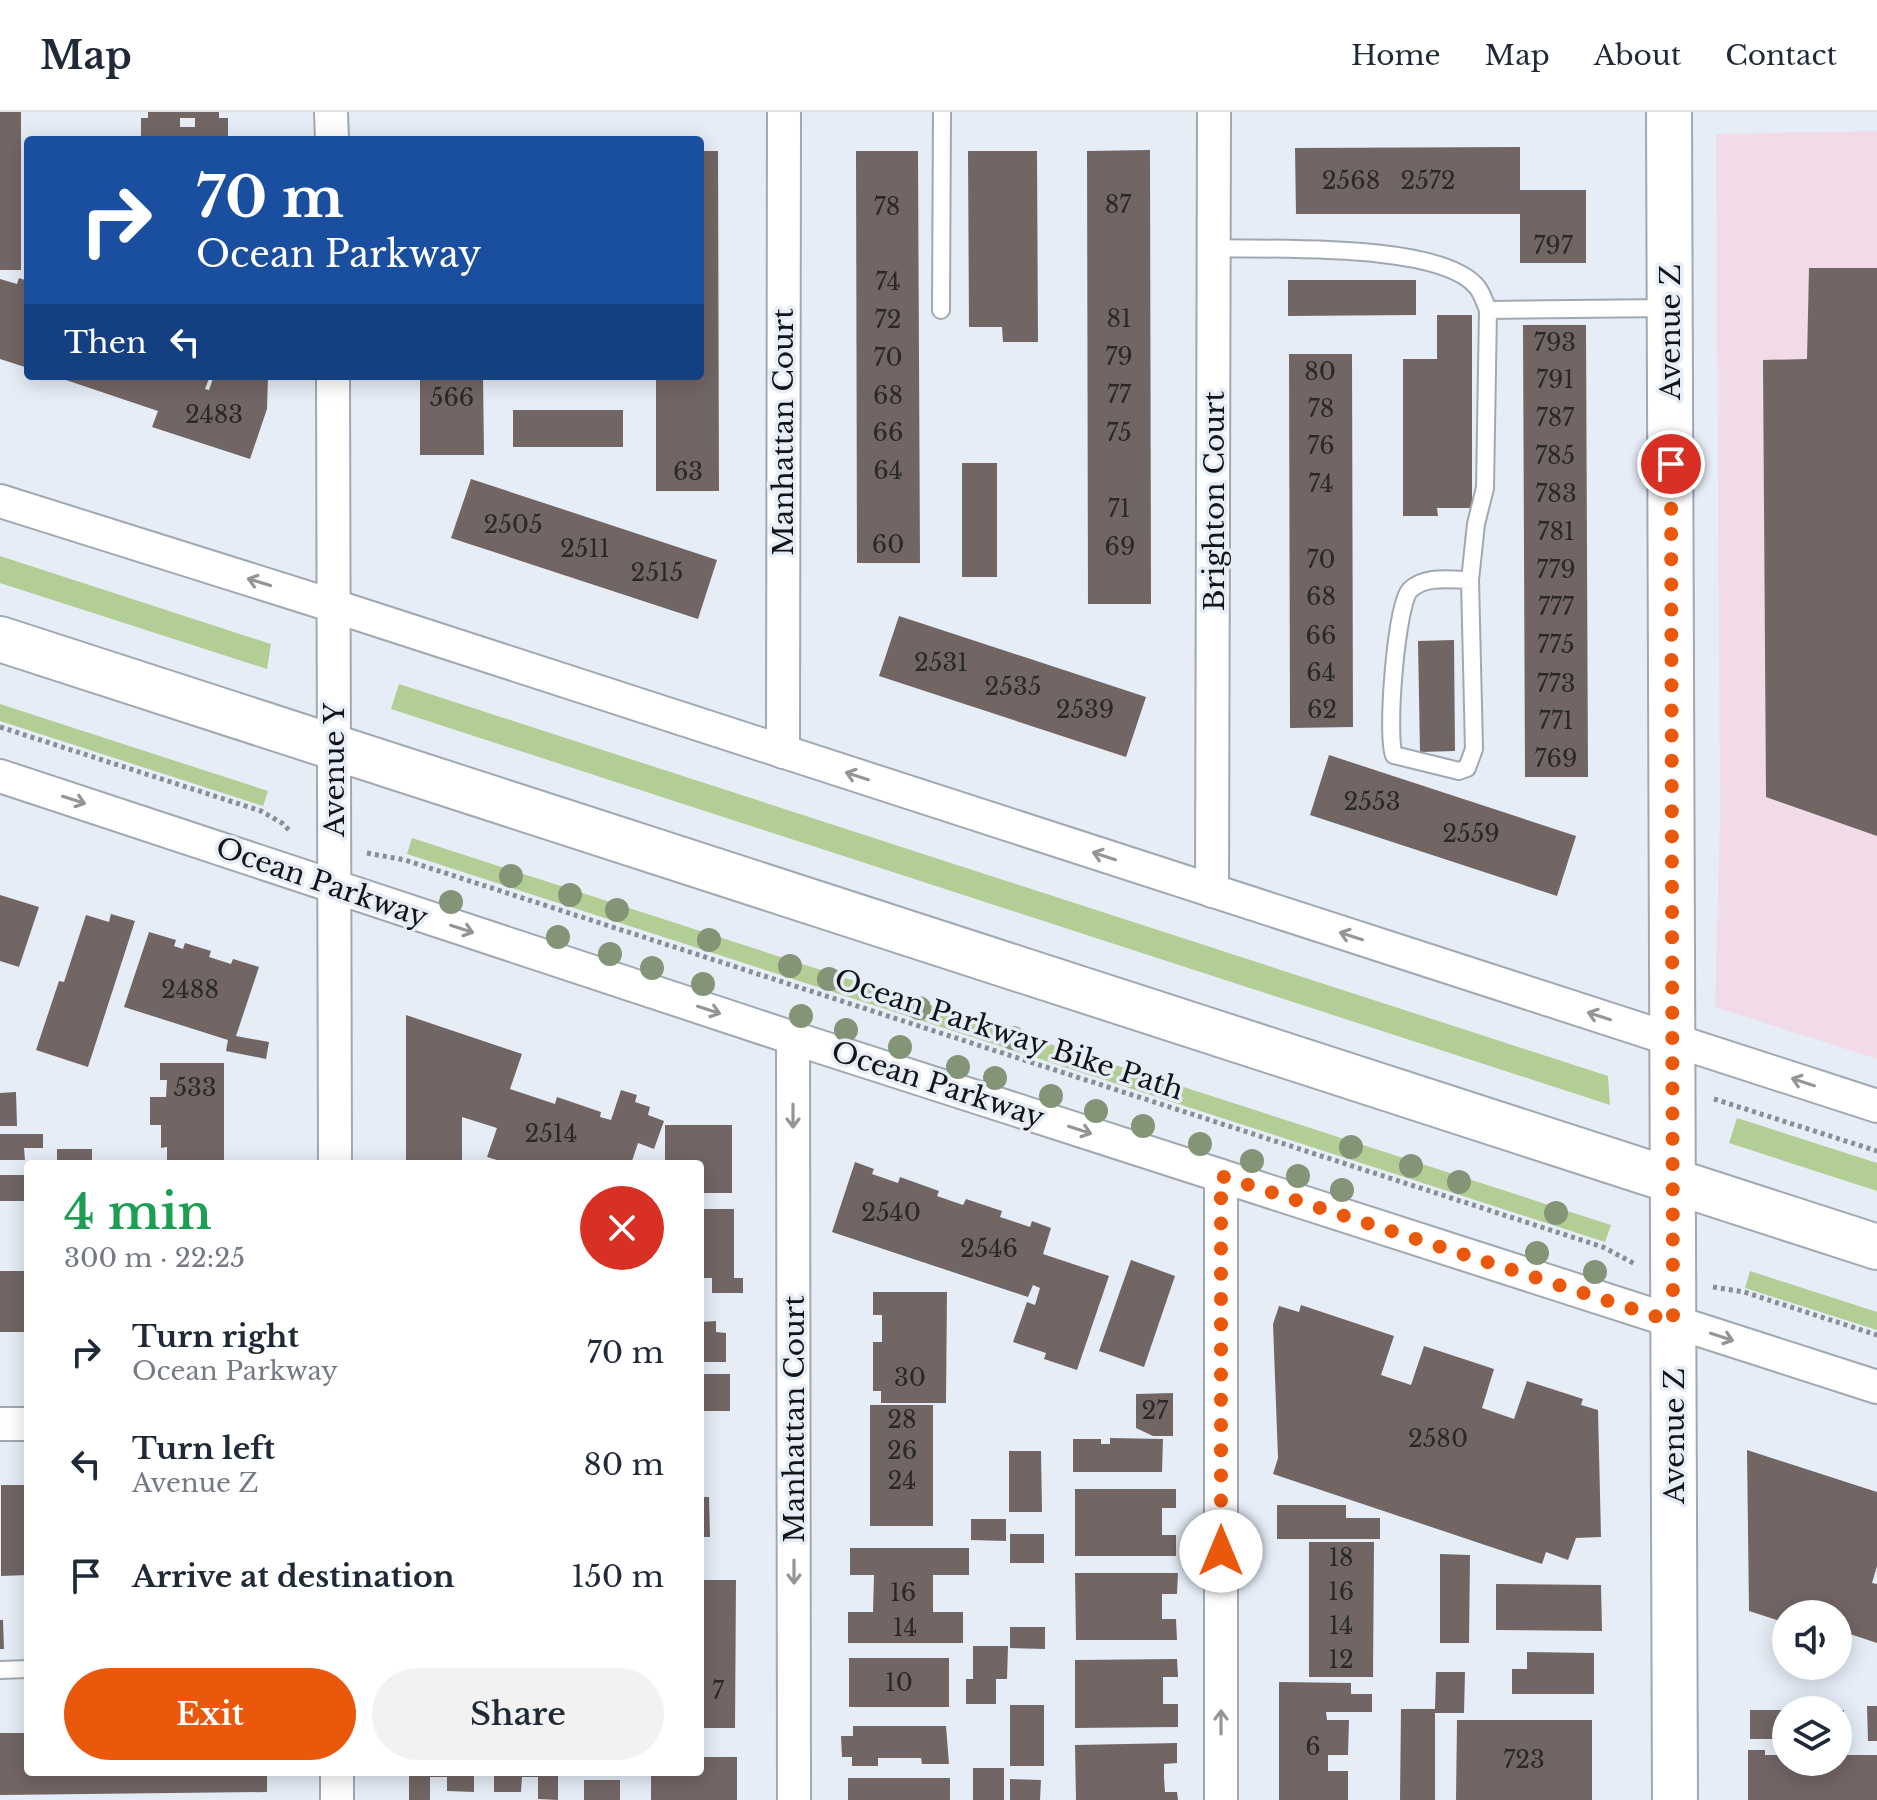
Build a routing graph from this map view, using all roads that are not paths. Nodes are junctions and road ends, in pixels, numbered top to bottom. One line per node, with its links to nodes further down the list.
1 (331, 112): 6 (street)
2 (784, 112): 17 (street, Manhattan Court)
3 (942, 112): 9 (lane)
4 (1214, 112): 7 (street, Brighton Court)
5 (1669, 112): 8 (main road, Avenue Z)
6 (332, 136)
7 (1214, 248): 10 (lane); 20 (street, Brighton Court)
8 (1670, 308): 10 (lane); 22 (main road, Avenue Z)
9 (941, 310)
10 (1488, 310): 13 (lane)
11 (333, 380): 14 (street, Avenue Y)
12 (0, 501): 14 (street, one-way to 12)
13 (1470, 580): 13 (lane)
14 (334, 606): 16 (street, Avenue Y); 17 (street)
15 (0, 639): 16 (main road)
16 (334, 747): 19 (street, Avenue Y); 26 (main road)
17 (783, 752): 20 (street, one-way to 17)
18 (0, 776): 19 (street, Ocean Parkway, one-way to 19)
19 (335, 887): 21 (street, Ocean Parkway, one-way to 21); 24 (street, Avenue Y)
20 (1212, 891): 22 (street, one-way to 20)
21 (793, 1038): 25 (street, Ocean Parkway, one-way to 25); 36 (street, Manhattan Court, one-way to 36)
22 (1673, 1040): 23 (street, one-way to 22); 26 (main road, Avenue Z)
23 (1877, 1106)
24 (335, 1160)
25 (1221, 1176): 28 (street, Ocean Parkway); 37 (street, one-way to 25)
26 (1673, 1181): 27 (main road); 28 (main road, Avenue Z)
27 (1877, 1247)
28 (1673, 1322): 29 (street, Ocean Parkway, one-way to 29); 38 (main road, Avenue Z)
29 (1877, 1387)
30 (0, 1424): 31 (street)
31 (24, 1424)
32 (24, 1669): 33 (lane)
33 (0, 1670)
34 (337, 1776): 35 (street)
35 (337, 1800)
36 (794, 1800)
37 (1221, 1800)
38 (1675, 1800)

